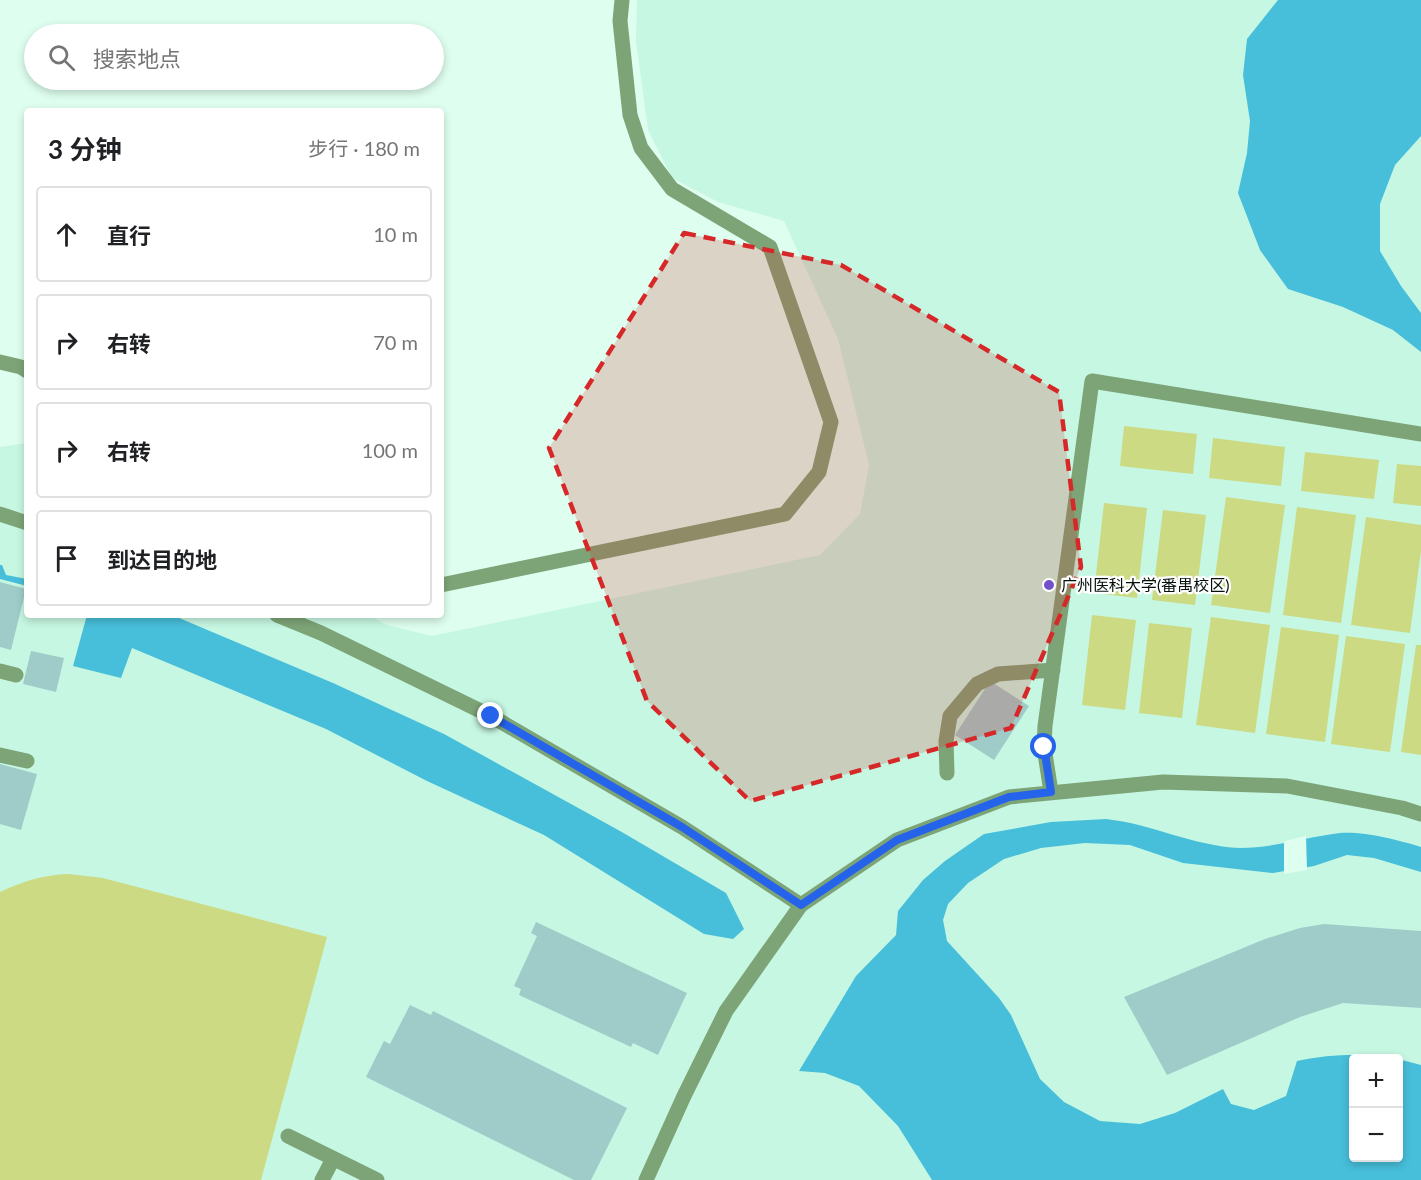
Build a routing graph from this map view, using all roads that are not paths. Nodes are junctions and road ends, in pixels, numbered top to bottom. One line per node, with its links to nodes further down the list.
1 (622, 0): 7 (street)
2 (0, 362): 3 (street)
3 (24, 368)
4 (1421, 434): 9 (street)
5 (0, 514): 6 (street)
6 (24, 522)
7 (444, 584)
8 (284, 618): 17 (street)
9 (1053, 670): 14 (street); 15 (street)
10 (0, 671): 11 (street)
11 (16, 675)
12 (0, 754): 13 (street)
13 (27, 761)
14 (947, 773)
15 (1051, 792): 16 (street); 17 (street)
16 (1421, 814)
17 (801, 905): 22 (street)
18 (288, 1136): 19 (street)
19 (333, 1159): 20 (street); 21 (street)
20 (322, 1180)
21 (377, 1180)
22 (646, 1180)

